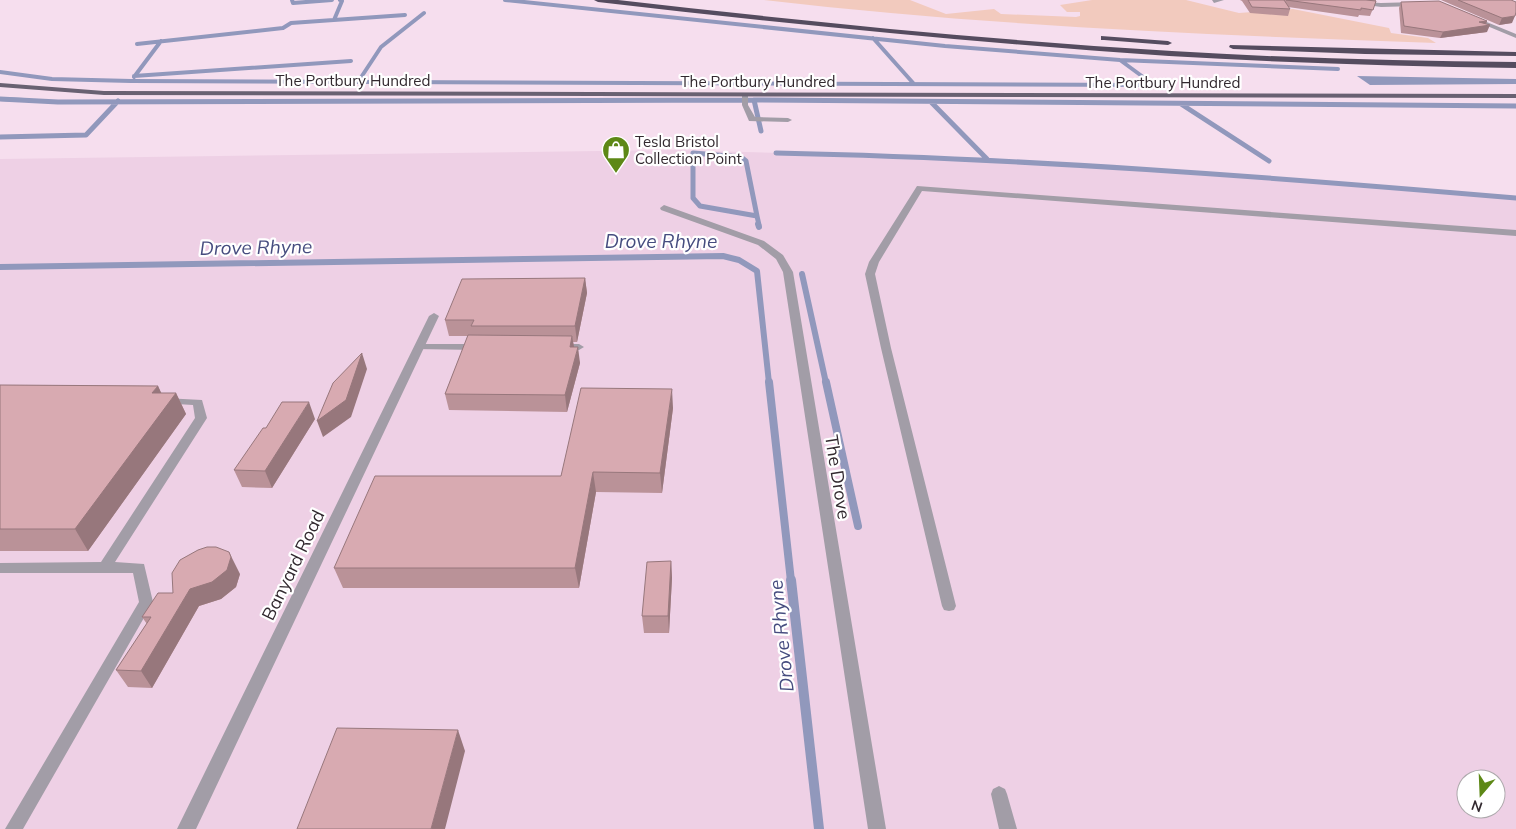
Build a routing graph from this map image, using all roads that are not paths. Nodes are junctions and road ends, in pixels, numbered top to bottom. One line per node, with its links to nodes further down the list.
1 (598, 0): 10 (highway)
2 (1336, 0): 3 (street)
3 (1428, 4)
4 (1463, 14): 5 (street)
5 (1516, 36)
6 (1095, 38): 7 (highway)
7 (1175, 43)
8 (1224, 46): 9 (highway)
9 (1516, 54)
10 (1516, 65)
11 (0, 85): 12 (main road, The Portbury Hundred)
12 (745, 95): 13 (main road, The Portbury Hundred); 14 (lane)
13 (1516, 96)
14 (788, 120)
15 (664, 208): 29 (lane, The Drove)
16 (1516, 233): 25 (lane)
17 (434, 316): 18 (street, Banyard Road)
18 (419, 347): 19 (lane); 28 (street, Banyard Road)
19 (489, 347)
20 (549, 347): 21 (lane)
21 (579, 347)
22 (155, 401): 23 (lane)
23 (105, 567): 24 (lane); 27 (lane)
24 (0, 568)
25 (949, 606)
26 (999, 794): 30 (lane)
27 (14, 829)
28 (186, 829)
29 (877, 829)
30 (1008, 829)

